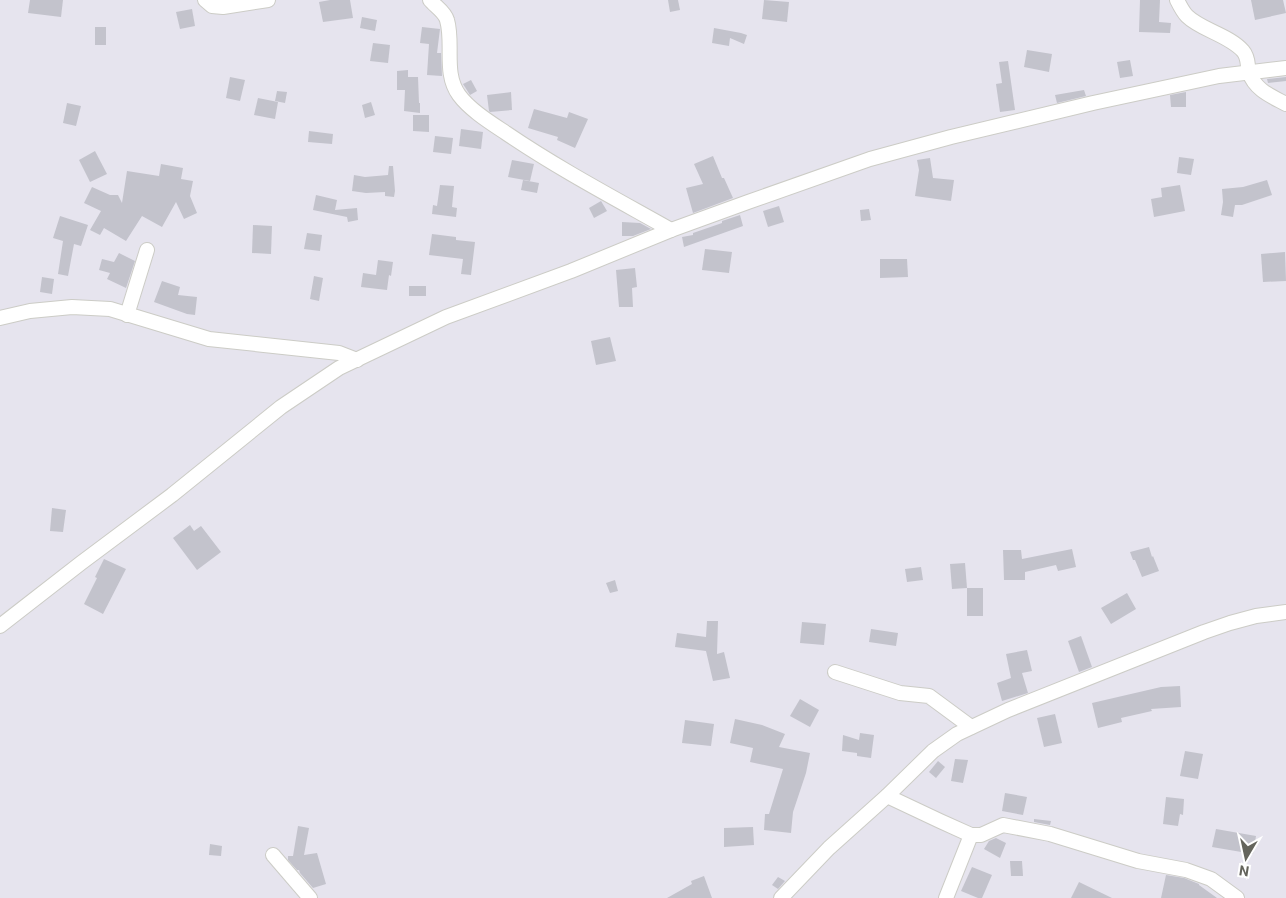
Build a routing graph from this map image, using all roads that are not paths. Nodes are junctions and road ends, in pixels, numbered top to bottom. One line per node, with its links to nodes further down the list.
1 (204, 0): 2 (street)
2 (268, 0)
3 (430, 0): 8 (street)
4 (1177, 0): 6 (street)
5 (1286, 68): 6 (street)
6 (1249, 72): 7 (street); 8 (street)
7 (1286, 104)
8 (671, 230): 12 (street)
9 (147, 250): 10 (street)
10 (127, 314): 11 (street); 12 (street)
11 (0, 318)
12 (357, 360): 14 (street)
13 (1286, 612): 16 (street)
14 (0, 626)
15 (835, 672): 16 (street)
16 (971, 727): 17 (street)
17 (887, 796): 18 (street); 21 (street)
18 (971, 834): 22 (street); 23 (street)
19 (273, 855): 20 (street)
20 (310, 898)
21 (781, 898)
22 (946, 898)
23 (1238, 898)

